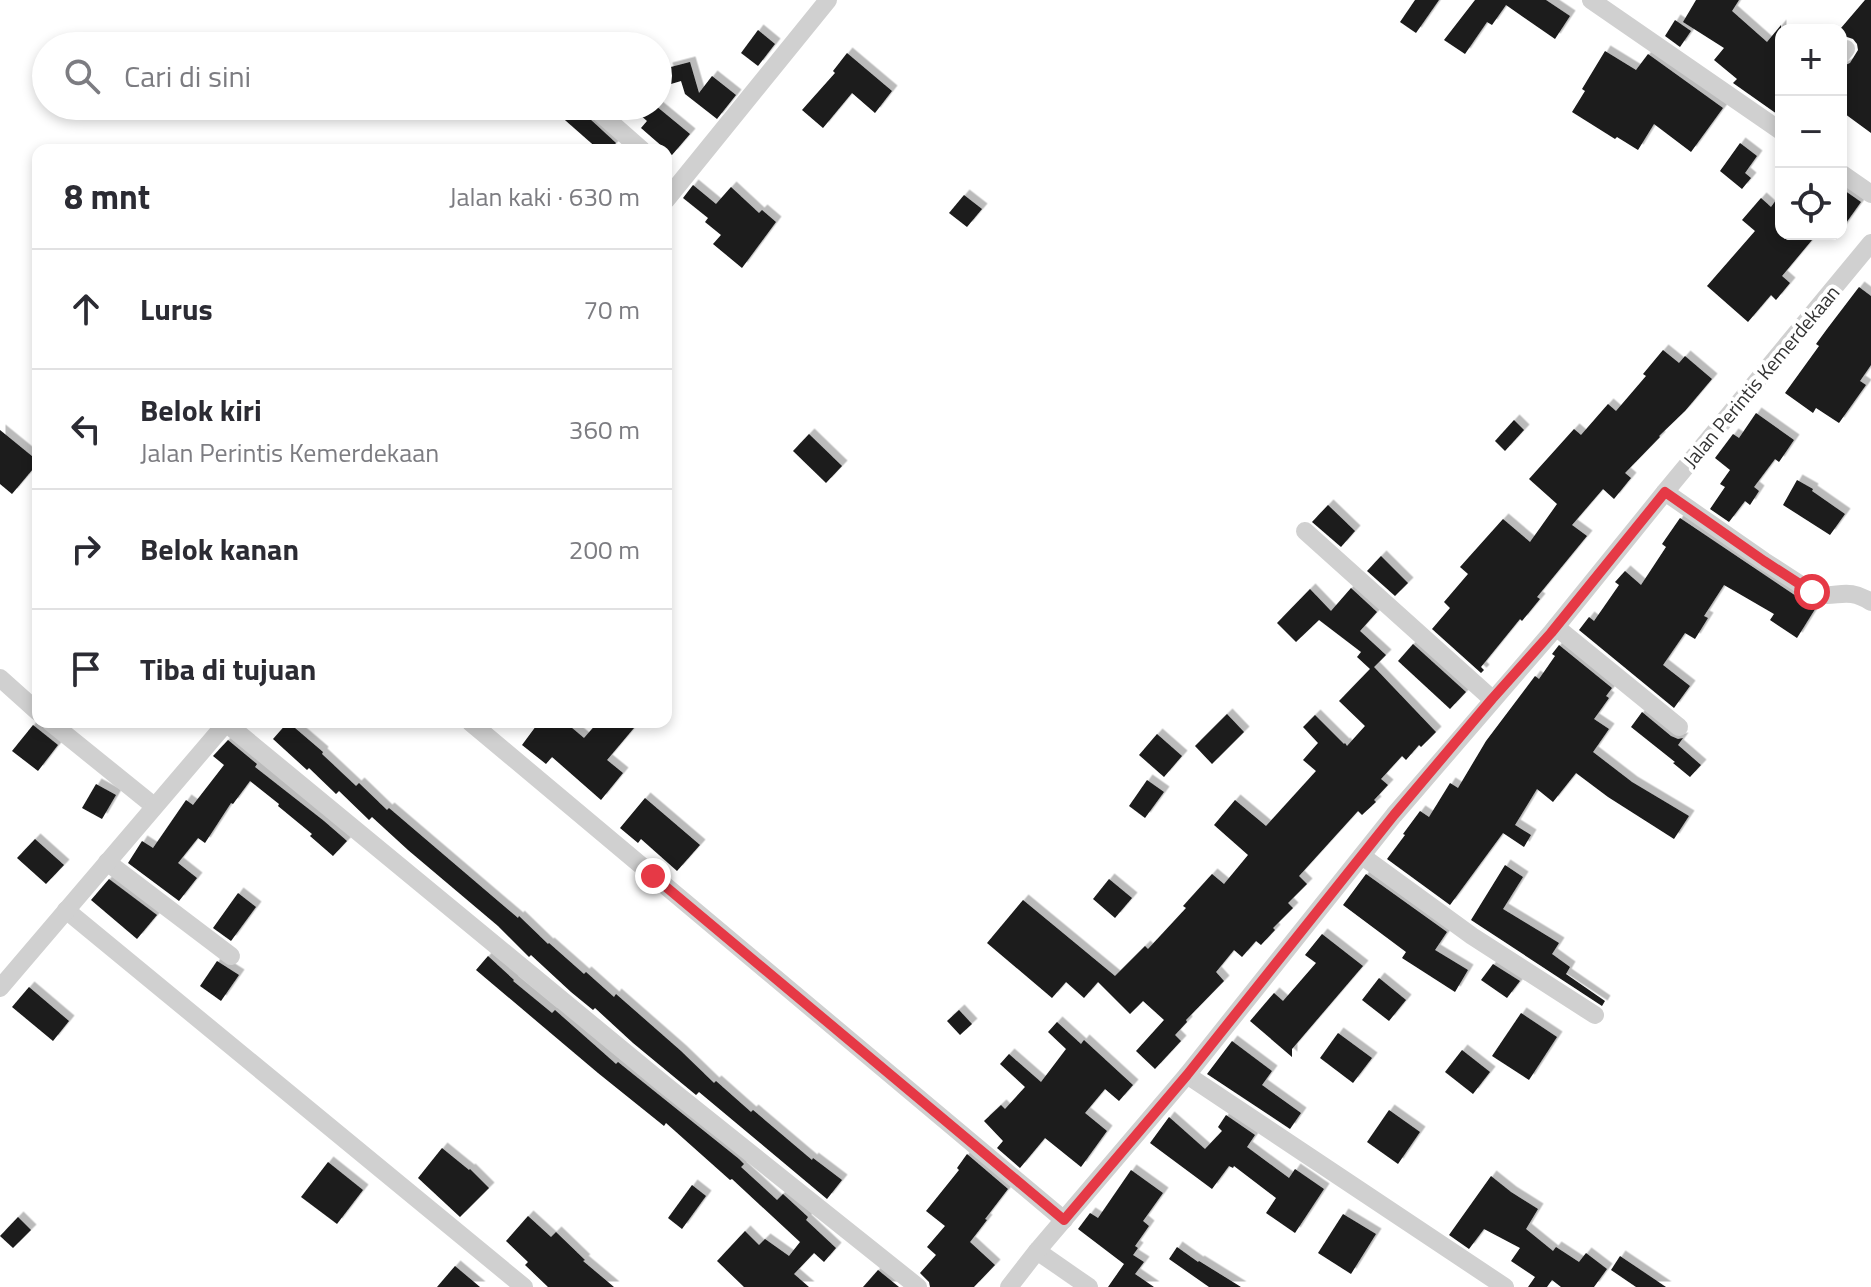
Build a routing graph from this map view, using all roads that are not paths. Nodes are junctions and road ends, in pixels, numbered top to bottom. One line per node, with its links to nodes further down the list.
1 (828, 0): 6 (street)
2 (1591, 0): 4 (street)
3 (608, 120): 5 (street)
4 (1775, 125)
5 (635, 144)
6 (673, 177)
7 (1847, 177): 8 (street)
8 (1871, 194)
9 (1871, 243): 10 (street, Jalan Perintis Kemerdekaan)
10 (1665, 492): 12 (street); 13 (street, Jalan Perintis Kemerdekaan)
11 (1305, 531): 15 (street)
12 (1871, 602)
13 (1556, 627): 15 (street, Jalan Perintis Kemerdekaan); 17 (street)
14 (0, 678): 16 (street)
15 (1492, 699): 23 (street, Jalan Perintis Kemerdekaan)
16 (32, 707)
17 (1679, 727)
18 (57, 728): 22 (street)
19 (222, 728): 22 (street)
20 (232, 728): 33 (street)
21 (477, 728): 30 (street)
22 (154, 806): 24 (street)
23 (1362, 856): 28 (street); 29 (street, Jalan Perintis Kemerdekaan)
24 (107, 862): 25 (street); 26 (street)
25 (66, 910): 27 (street); 32 (street)
26 (231, 956)
27 (0, 988)
28 (1595, 1015)
29 (1187, 1075): 30 (street, Jalan Perintis Kemerdekaan); 36 (street)
30 (1064, 1220): 31 (street, Jalan Perintis Kemerdekaan)
31 (1037, 1251): 34 (street, Jalan Perintis Kemerdekaan); 35 (street)
32 (524, 1287)
33 (918, 1287)
34 (1009, 1287)
35 (1089, 1287)
36 (1505, 1287)

